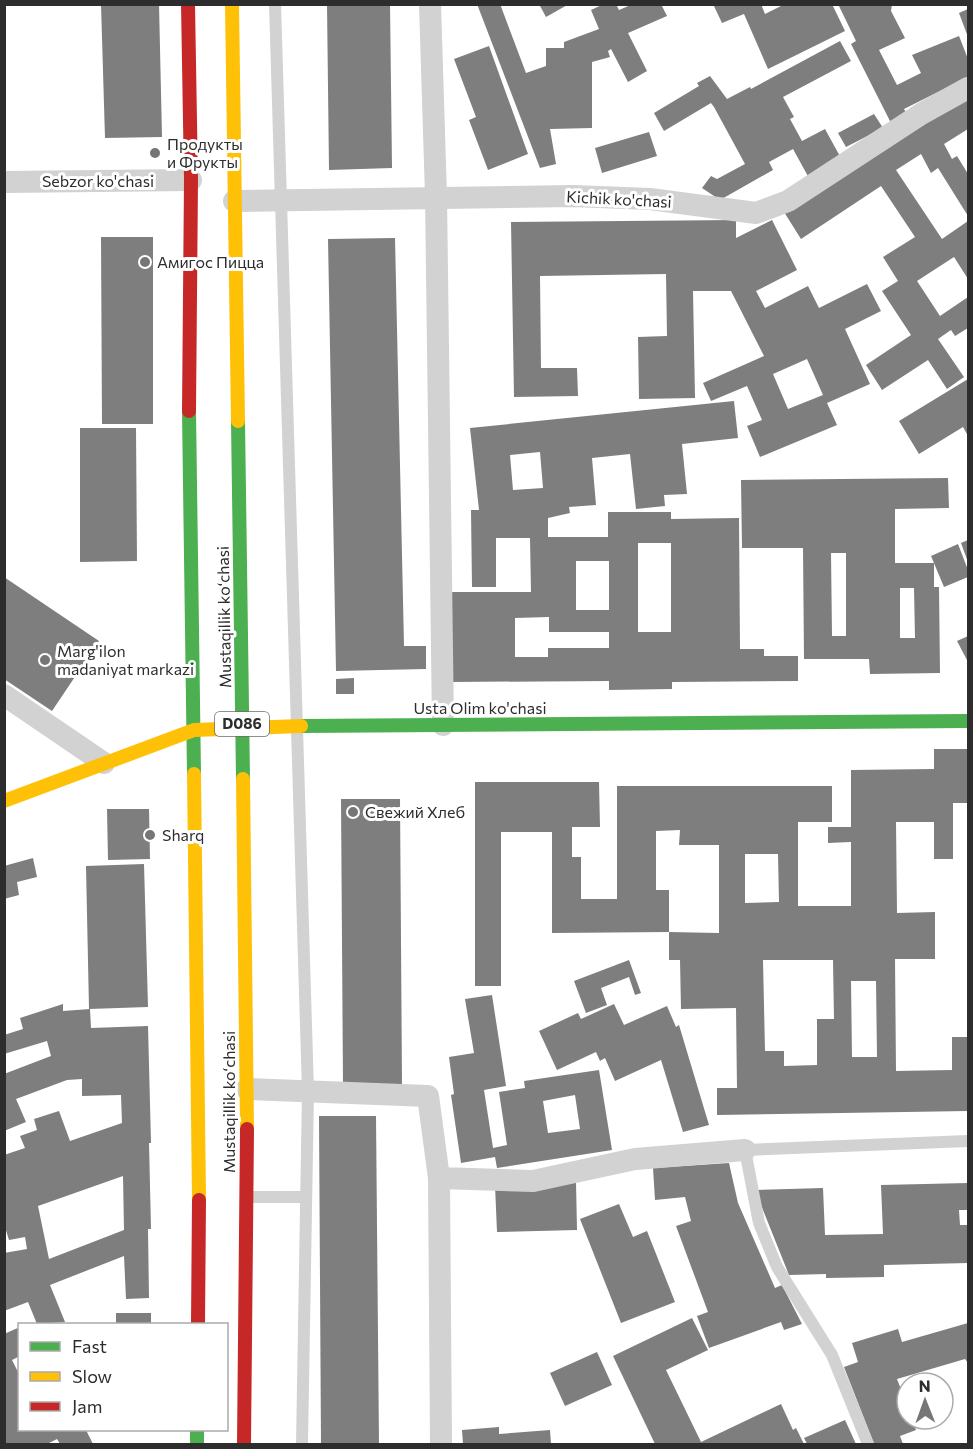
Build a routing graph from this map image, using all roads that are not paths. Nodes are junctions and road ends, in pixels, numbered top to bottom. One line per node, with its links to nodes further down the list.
1 (188, 4): 6 (main road, Mustaqillik koʻchasi / D086)
2 (232, 4): 10 (main road, Mustaqillik koʻchasi / D086)
3 (275, 4): 9 (lane)
4 (430, 4): 8 (street)
5 (969, 88): 8 (street, Kichik ko'chasi)
6 (190, 180): 7 (street, Sebzor ko'chasi); 16 (main road, Mustaqillik koʻchasi / D086)
7 (4, 182)
8 (436, 196): 9 (street, Kichik ko'chasi); 13 (street)
9 (279, 199): 10 (street, Kichik ko'chasi); 14 (lane)
10 (234, 201): 15 (main road, Mustaqillik koʻchasi / D086)
11 (4, 695): 17 (street)
12 (969, 721): 13 (main road, Usta Olim ko'chasi)
13 (443, 725): 14 (main road, Usta Olim ko'chasi)
14 (296, 726): 15 (main road, Usta Olim ko'chasi); 20 (lane)
15 (242, 727): 16 (main road, Usta Olim ko'chasi); 19 (main road, Mustaqillik koʻchasi / D086)
16 (194, 730): 17 (main road, Usta Olim ko'chasi); 26 (main road, Mustaqillik koʻchasi / D086)
17 (104, 763): 18 (main road, Usta Olim ko'chasi)
18 (4, 801)
19 (247, 1089): 20 (street); 24 (main road, Mustaqillik koʻchasi / D086)
20 (308, 1091): 23 (street); 25 (lane)
21 (969, 1141): 22 (lane)
22 (745, 1150): 23 (street); 30 (lane)
23 (439, 1178): 29 (street)
24 (246, 1197): 25 (lane); 27 (main road, Mustaqillik koʻchasi / D086)
25 (306, 1197): 28 (lane)
26 (198, 1323)
27 (244, 1444)
28 (302, 1444)
29 (441, 1444)
30 (868, 1444)

